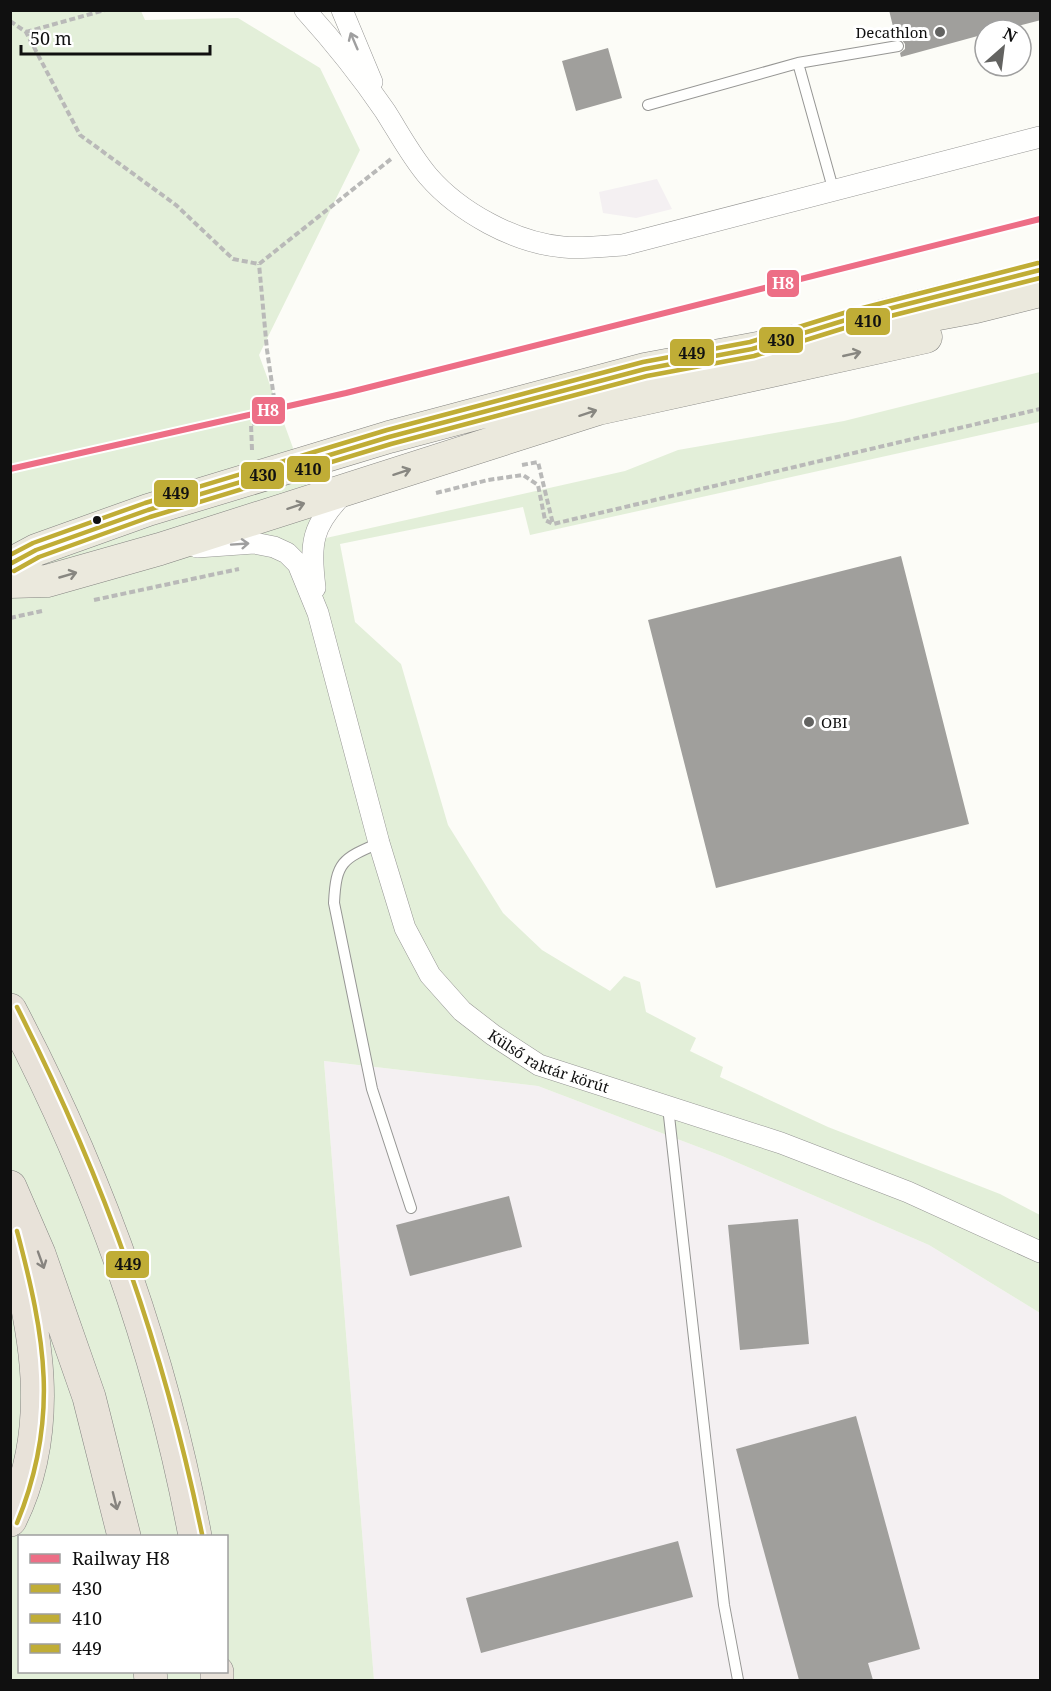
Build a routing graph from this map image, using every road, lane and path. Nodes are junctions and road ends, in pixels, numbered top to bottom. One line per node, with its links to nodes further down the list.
1 (105, 10): 5 (path)
2 (305, 10): 9 (street)
3 (342, 10): 9 (street, one-way to 3)
4 (10, 21): 5 (path)
5 (26, 32): 13 (path)
6 (898, 46): 7 (lane)
7 (798, 63): 8 (lane); 12 (lane)
8 (648, 105)
9 (384, 111): 11 (street)
10 (1041, 137): 12 (street)
11 (406, 147): 12 (street); 13 (path)
12 (834, 192)
13 (260, 264): 19 (path)
14 (1041, 270): 17 (street)
15 (1041, 291): 17 (main road)
16 (1041, 310): 21 (main road, one-way to 16)
17 (752, 349): 26 (main road)
18 (1041, 409): 23 (path)
19 (252, 450)
20 (538, 462): 23 (path)
21 (347, 490): 25 (main road, one-way to 21); 30 (street, Külső raktár körút)
22 (431, 494): 23 (path)
23 (553, 524)
24 (274, 547): 25 (street, one-way to 24); 28 (path); 30 (street, Külső raktár körút)
25 (160, 549): 27 (main road, one-way to 25)
26 (10, 564)
27 (10, 582)
28 (90, 600)
29 (45, 610): 31 (path)
30 (318, 613): 32 (street, Külső raktár körút)
31 (10, 618)
32 (379, 843): 34 (street, Külső raktár körút); 36 (lane)
33 (10, 1010): 41 (highway)
34 (668, 1107): 38 (street, Külső raktár körút); 42 (lane)
35 (10, 1186): 40 (highway, one-way to 40)
36 (411, 1208)
37 (10, 1233): 39 (highway)
38 (1041, 1252)
39 (10, 1520)
40 (124, 1535)
41 (195, 1535)
42 (738, 1680)

